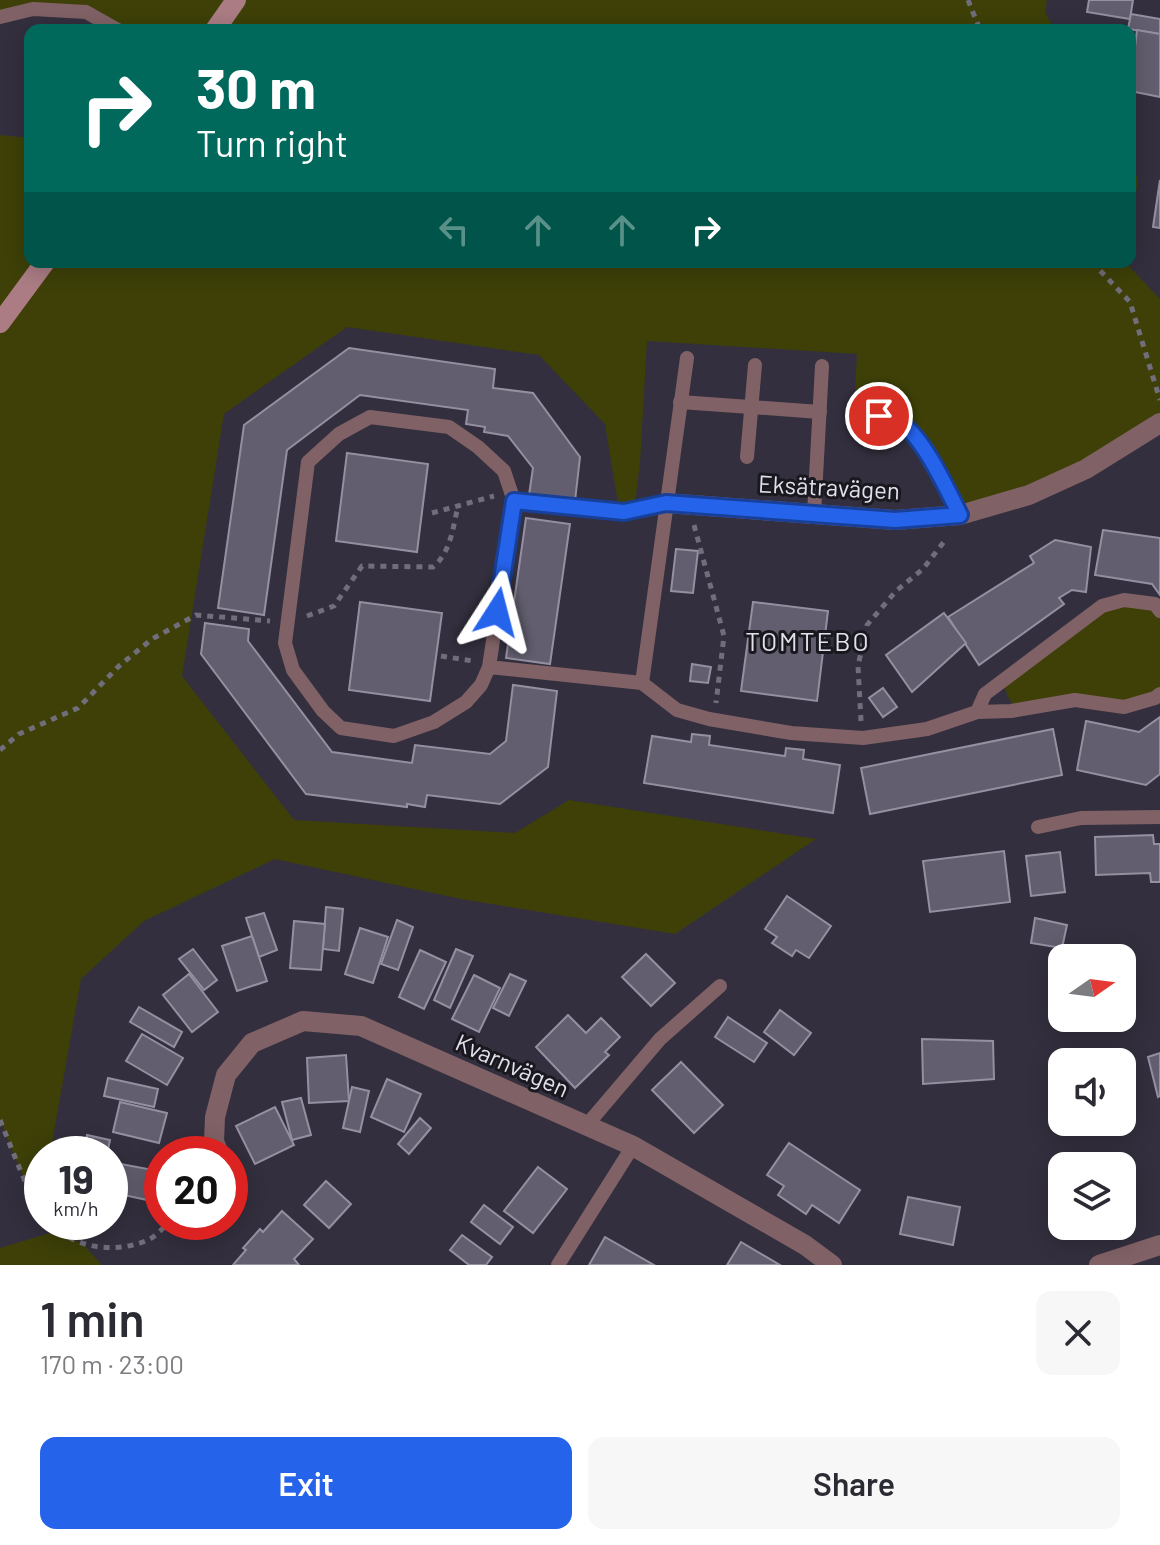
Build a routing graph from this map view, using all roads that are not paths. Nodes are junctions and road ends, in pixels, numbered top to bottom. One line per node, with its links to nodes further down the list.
1 (236, 0): 4 (street)
2 (0, 17): 3 (lane)
3 (107, 24)
4 (219, 24)
5 (41, 268): 6 (street)
6 (0, 323)
7 (687, 358): 10 (lane)
8 (755, 365): 11 (lane)
9 (822, 366): 13 (lane)
10 (680, 402): 11 (lane); 17 (lane)
11 (752, 407): 13 (lane); 15 (lane)
12 (854, 408): 19 (lane)
13 (820, 412): 18 (lane)
14 (1160, 423): 19 (street, Eksätravägen)
15 (747, 457)
16 (514, 501): 17 (lane); 21 (lane); 21 (lane)
17 (666, 503): 18 (street, Eksätravägen); 22 (lane)
18 (814, 514): 19 (street, Eksätravägen)
19 (960, 515)
20 (1160, 611): 24 (lane)
21 (489, 667): 22 (lane)
22 (642, 683): 24 (lane)
23 (1160, 694): 24 (lane)
24 (977, 712)
25 (1160, 817): 26 (lane)
26 (1038, 827)
27 (720, 986): 28 (lane)
28 (586, 1126): 29 (street, Kvarnvägen); 30 (street, Kvarnvägen)
29 (213, 1136)
30 (633, 1146): 32 (lane); 33 (street, Kvarnvägen)
31 (1160, 1245): 34 (street)
32 (558, 1265)
33 (832, 1265)
34 (1099, 1265)

